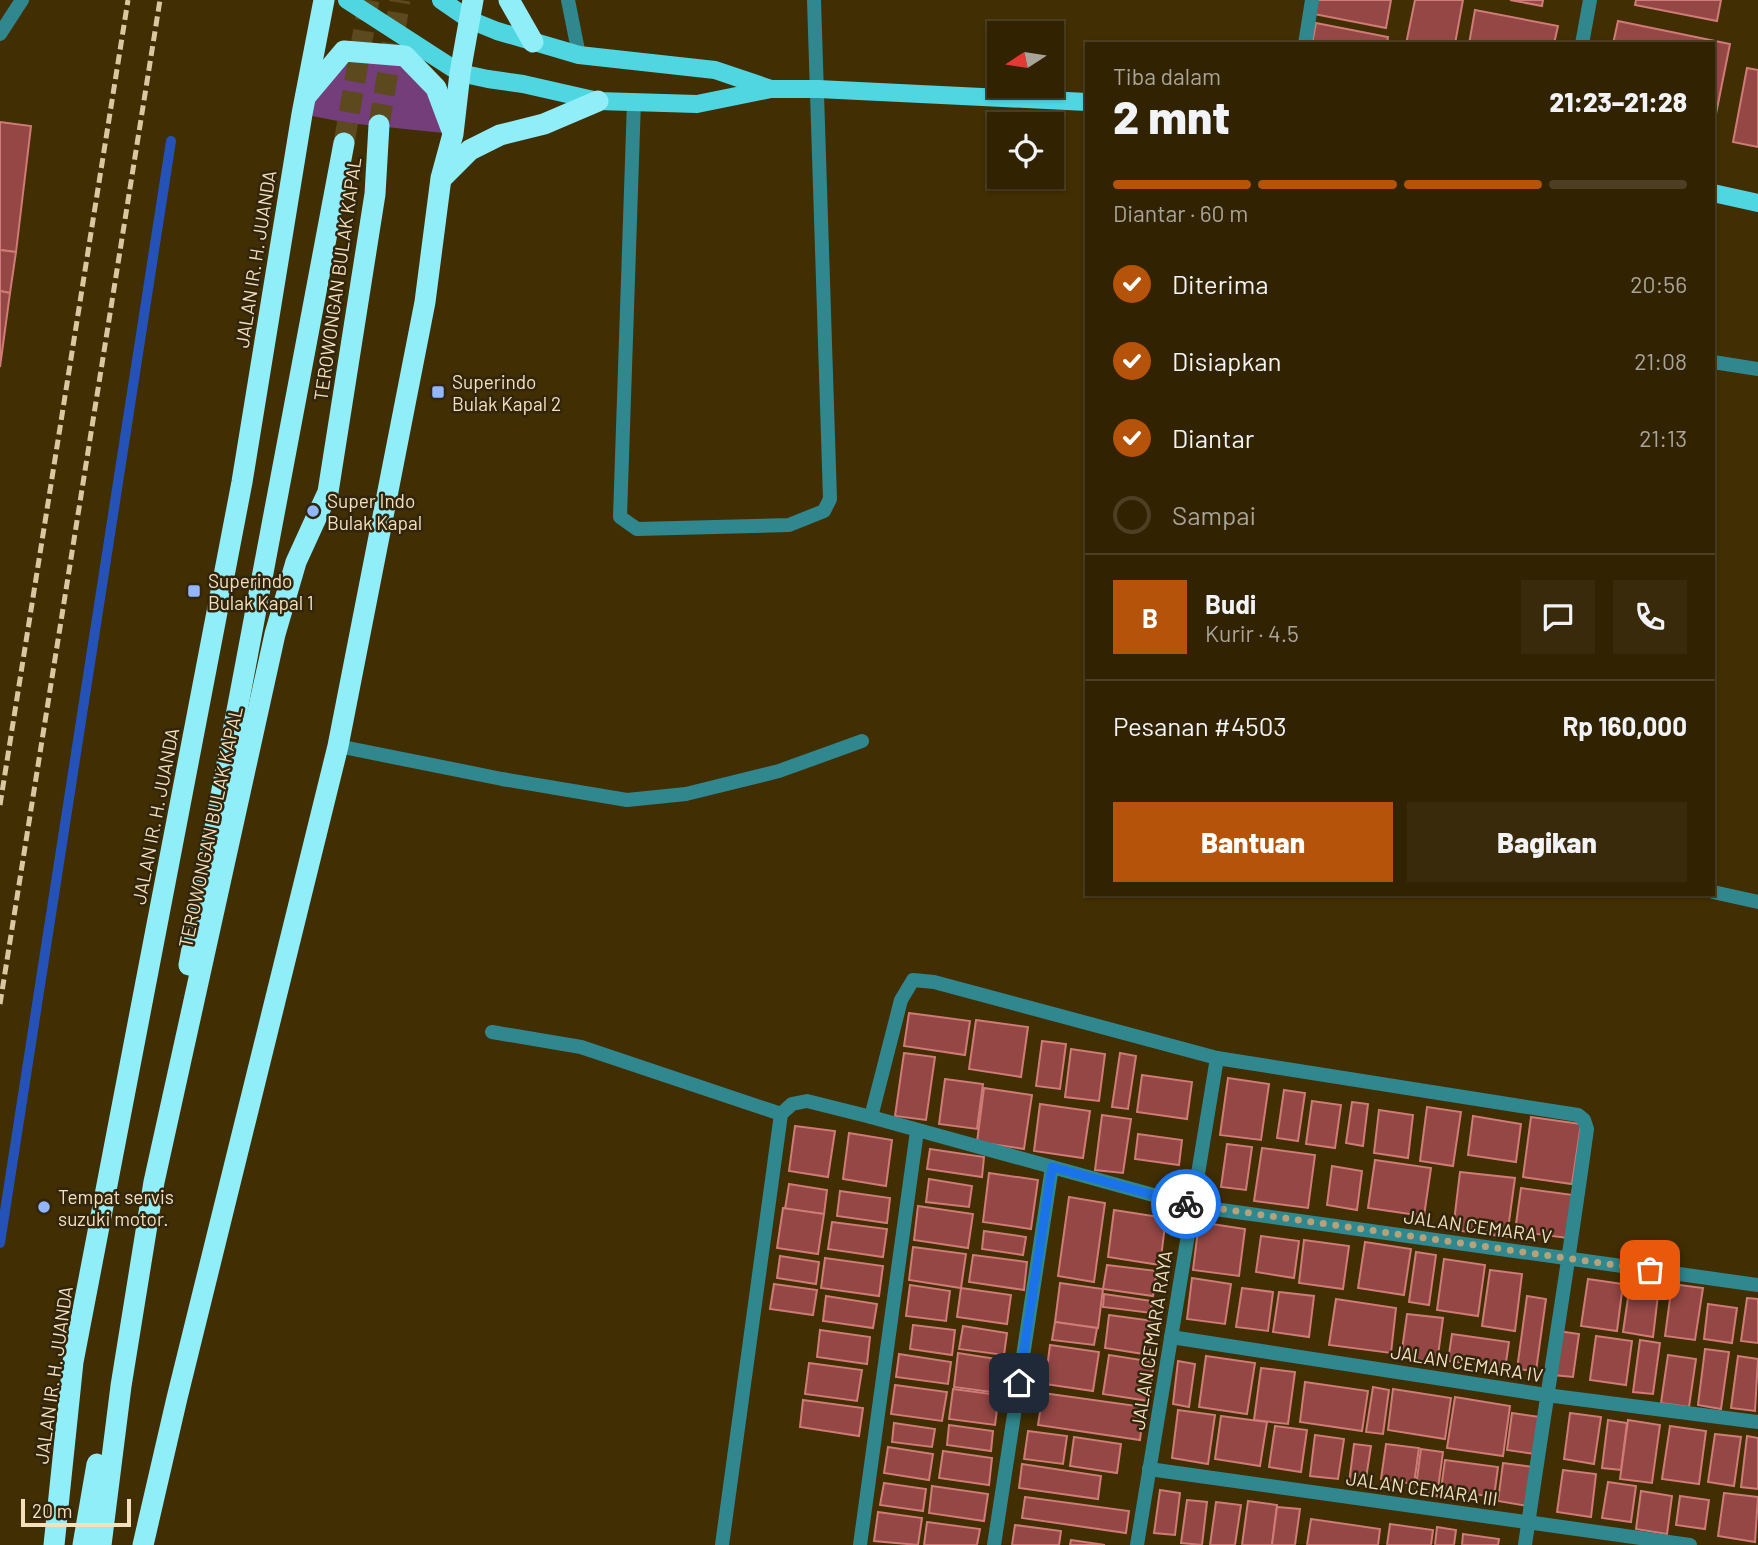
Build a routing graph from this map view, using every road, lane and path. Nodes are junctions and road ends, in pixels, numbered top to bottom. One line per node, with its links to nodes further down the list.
1 (22, 0): 11 (street)
2 (324, 0): 19 (highway, JALAN IR. H. JUANDA)
3 (347, 0): 16 (main road)
4 (441, 0): 10 (main road)
5 (509, 0): 12 (highway)
6 (568, 0): 15 (street)
7 (814, 0): 18 (street)
8 (1312, 0): 13 (street)
9 (1590, 0): 14 (street)
10 (471, 10): 12 (main road); 16 (highway)
11 (0, 34)
12 (533, 42): 15 (main road)
13 (1305, 42)
14 (1582, 42)
15 (579, 55): 17 (main road)
16 (460, 73): 20 (main road); 24 (highway)
17 (771, 89): 18 (main road); 21 (main road)
18 (818, 89): 21 (street); 22 (main road)
19 (306, 97): 24 (highway); 49 (highway, JALAN IR. H. JUANDA)
20 (598, 101): 21 (main road); 26 (highway)
21 (634, 101)
22 (1085, 102)
23 (379, 125): 51 (highway, TEROWONGAN BULAK KAPAL)
24 (453, 134): 26 (highway)
25 (344, 144): 50 (highway, TEROWONGAN BULAK KAPAL)
26 (441, 178): 32 (highway)
27 (1715, 193): 28 (main road)
28 (1758, 202)
29 (1715, 362): 30 (street)
30 (1758, 369)
31 (863, 741): 32 (street)
32 (338, 746): 52 (highway)
33 (1715, 892): 34 (street)
34 (1758, 902)
35 (492, 1032): 37 (street)
36 (1217, 1058): 38 (street); 41 (street, JALAN CEMARA RAYA); 42 (street)
37 (781, 1114): 38 (street, JALAN CEMARA V); 53 (street)
38 (871, 1117): 39 (street, JALAN CEMARA V)
39 (917, 1131): 40 (street, JALAN CEMARA V); 54 (street)
40 (1052, 1167): 41 (street, JALAN CEMARA V); 55 (street)
41 (1193, 1206): 42 (street, JALAN CEMARA V); 44 (street, JALAN CEMARA RAYA)
42 (1570, 1258): 43 (street, JALAN CEMARA V); 45 (street)
43 (1758, 1285)
44 (1171, 1337): 45 (street, JALAN CEMARA IV); 47 (street, JALAN CEMARA RAYA)
45 (1546, 1395): 46 (street, JALAN CEMARA IV); 48 (street)
46 (1758, 1422)
47 (1149, 1469): 48 (street, JALAN CEMARA III); 56 (street, JALAN CEMARA RAYA)
48 (1529, 1522): 57 (street); 58 (street, JALAN CEMARA III)
49 (54, 1545)
50 (83, 1545)
51 (101, 1545)
52 (143, 1545)
53 (722, 1545)
54 (860, 1545)
55 (994, 1545)
56 (1137, 1545)
57 (1525, 1545)
58 (1690, 1545)

